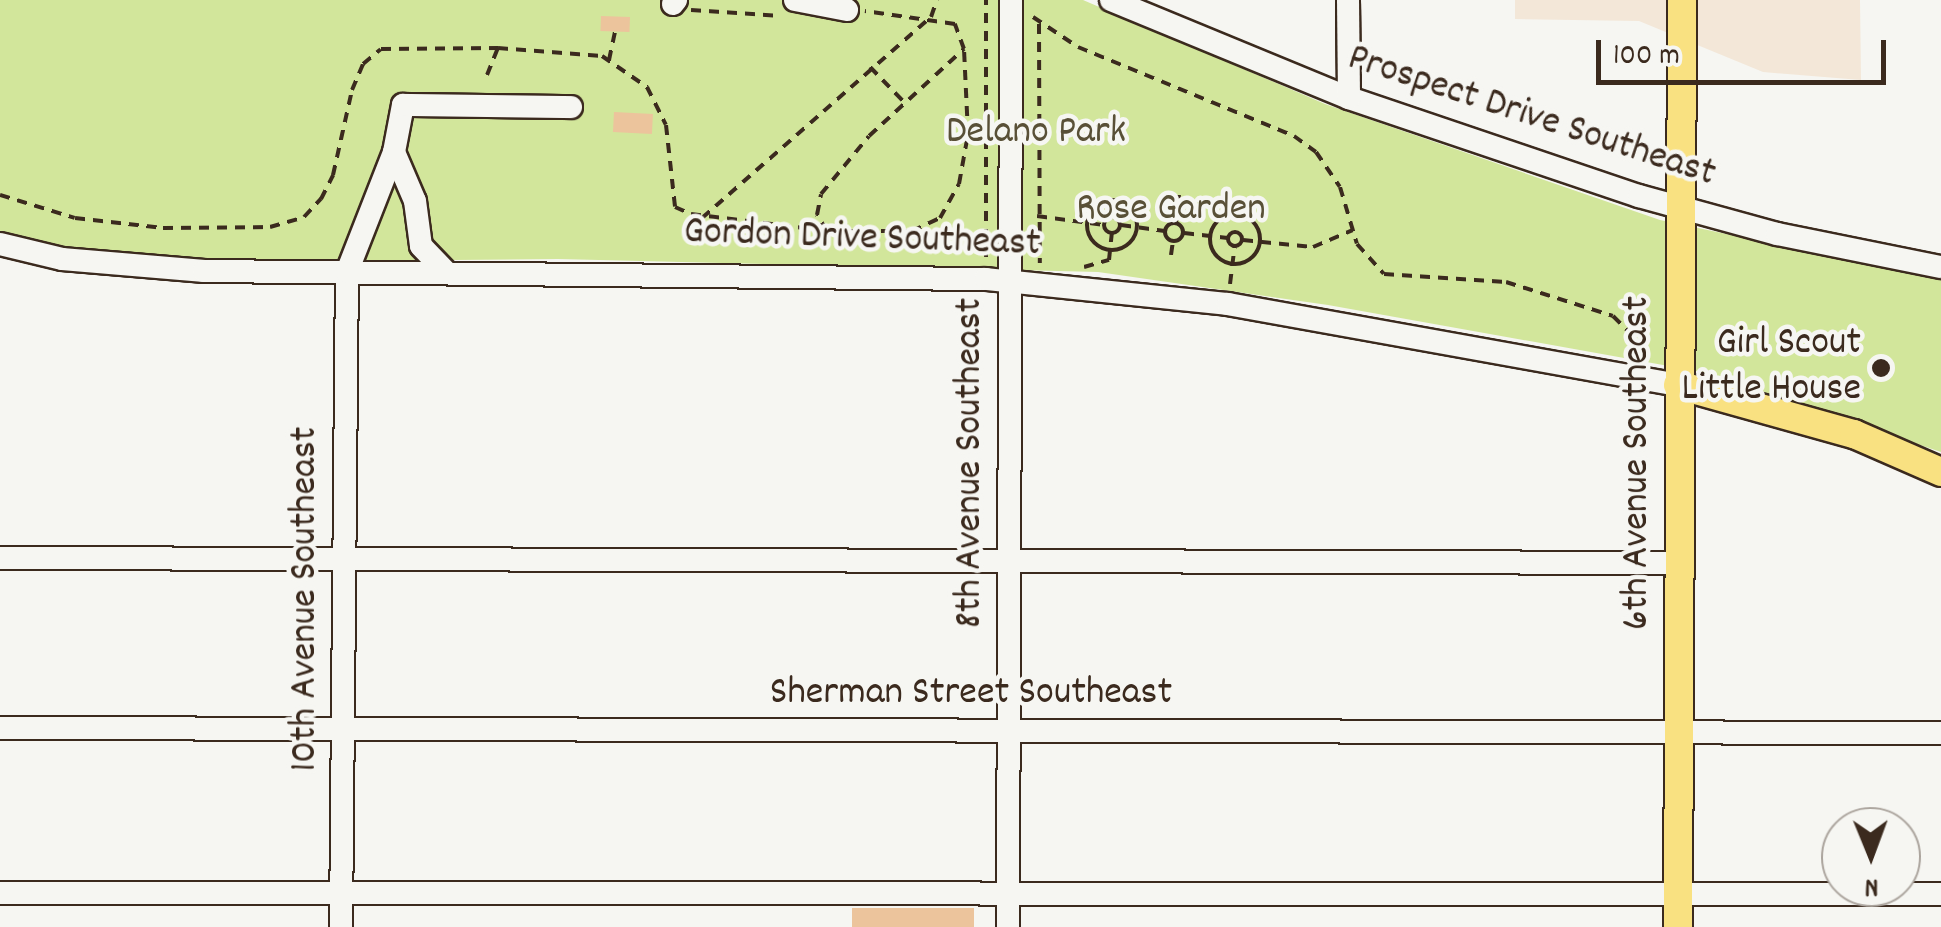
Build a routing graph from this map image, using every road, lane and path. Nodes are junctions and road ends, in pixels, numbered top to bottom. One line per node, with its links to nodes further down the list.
1 (937, 0): 10 (path)
2 (986, 0): 51 (path)
3 (1111, 0): 18 (street, Prospect Drive Southeast)
4 (1348, 0): 18 (street)
5 (1682, 0): 24 (main road, 6th Avenue Southeast)
6 (674, 2): 8 (path)
7 (1021, 2): 11 (path); 55 (street, 8th Avenue Southeast)
8 (793, 8): 9 (street)
9 (848, 10): 10 (path)
10 (932, 17): 14 (path); 16 (path)
11 (1039, 24): 26 (path); 33 (path)
12 (615, 31): 15 (path)
13 (498, 48): 17 (path)
14 (964, 49): 19 (path); 34 (path)
15 (609, 60)
16 (870, 67): 19 (path); 34 (path)
17 (487, 75)
18 (1349, 98): 24 (street, Prospect Drive Southeast)
19 (905, 103): 34 (path)
20 (571, 106): 21 (street)
21 (394, 152): 53 (street); 54 (street)
22 (1179, 194): 29 (path)
23 (1114, 200): 27 (path); 28 (path); 32 (path)
24 (1682, 208): 50 (street, Prospect Drive Southeast); 58 (main road, 6th Avenue Southeast)
25 (1240, 214): 36 (path); 39 (path); 43 (path)
26 (1037, 216): 28 (path); 49 (path)
27 (1113, 217): 30 (path); 31 (path)
28 (1087, 223): 30 (path); 46 (path)
29 (1176, 223): 35 (path); 38 (path)
30 (1104, 225): 37 (path)
31 (1120, 225): 32 (path); 37 (path)
32 (1138, 227): 35 (path); 46 (path)
33 (1354, 230): 43 (path); 57 (path)
34 (827, 231)
35 (1165, 231): 42 (path)
36 (1237, 231): 40 (path); 41 (path)
37 (1112, 233): 46 (path)
38 (1184, 233): 39 (path); 42 (path)
39 (1210, 236): 40 (path); 48 (path)
40 (1228, 238): 45 (path)
41 (1243, 240): 43 (path); 45 (path)
42 (1173, 241): 47 (path)
43 (1261, 242): 48 (path)
44 (0, 244): 53 (street, Gordon Drive Southeast)
45 (1235, 246): 48 (path)
46 (1110, 250): 52 (path)
47 (1171, 255)
48 (1233, 264): 56 (path)
49 (1048, 265)
50 (1941, 266)
51 (986, 267)
52 (1072, 267)
53 (347, 272): 54 (street, Gordon Drive Southeast); 60 (street, 10th Avenue Southeast)
54 (446, 273): 55 (street, Gordon Drive Southeast)
55 (1011, 281): 56 (street, Gordon Drive Southeast); 62 (street, 8th Avenue Southeast)
56 (1228, 304): 58 (street, Gordon Drive Southeast)
57 (1630, 334)
58 (1678, 385): 59 (main road, Gordon Drive Southeast); 63 (main road, 6th Avenue Southeast)
59 (1941, 472)
60 (346, 556): 61 (street); 62 (street); 65 (street, 10th Avenue Southeast)
61 (0, 558)
62 (1012, 559): 63 (street); 66 (street, 8th Avenue Southeast)
63 (1678, 563): 67 (main road, 6th Avenue Southeast)
64 (0, 728): 65 (street, Sherman Street Southeast)
65 (343, 732): 66 (street, Sherman Street Southeast); 71 (street, 10th Avenue Southeast)
66 (1006, 732): 67 (street, Sherman Street Southeast); 69 (street, 8th Avenue Southeast)
67 (1678, 733): 68 (street, Sherman Street Southeast); 72 (main road, 6th Avenue Southeast)
68 (1941, 733)
69 (1008, 891): 71 (street); 72 (street); 75 (street, 8th Avenue Southeast)
70 (0, 893): 71 (street)
71 (342, 893): 74 (street, 10th Avenue Southeast)
72 (1678, 893): 73 (street); 76 (main road, 6th Avenue Southeast)
73 (1941, 894)
74 (342, 927)
75 (1008, 927)
76 (1678, 927)

